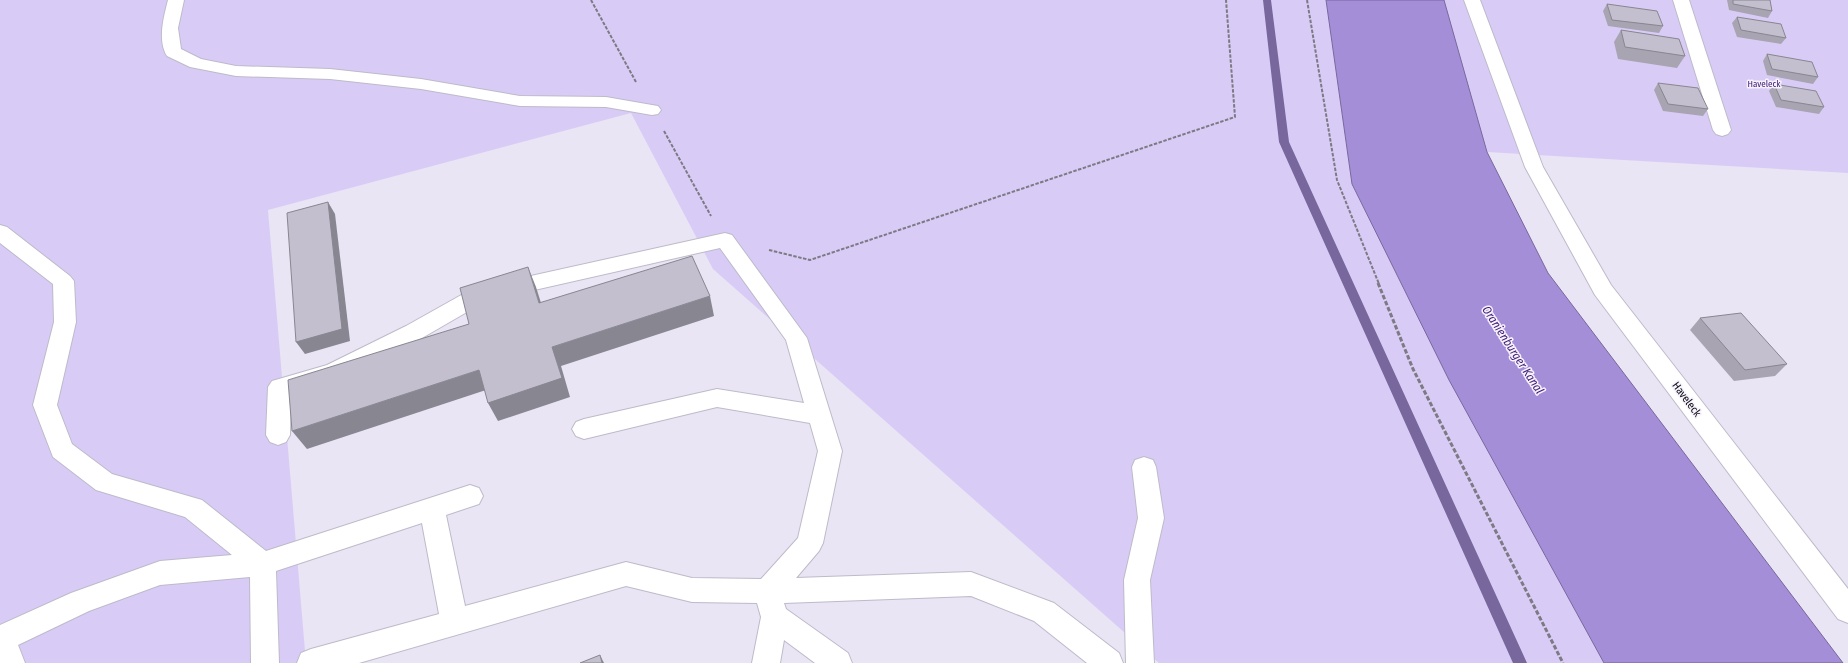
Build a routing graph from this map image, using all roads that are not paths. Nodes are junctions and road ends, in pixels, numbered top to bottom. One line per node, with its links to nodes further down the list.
1 (176, 0): 4 (street)
2 (1472, 0): 15 (street, Haveleck)
3 (1681, 0): 5 (street)
4 (652, 110)
5 (1722, 130)
6 (0, 232): 13 (street)
7 (819, 415): 8 (street); 9 (street); 14 (street)
8 (584, 429)
9 (278, 435)
10 (1144, 467): 24 (street)
11 (470, 496): 12 (street)
12 (432, 509): 13 (street); 17 (street)
13 (263, 564): 18 (street); 19 (street)
14 (767, 591): 16 (street); 17 (street); 23 (street)
15 (1848, 610)
16 (775, 617): 21 (street); 22 (street)
17 (455, 623): 20 (street)
18 (4, 647)
19 (265, 663)
20 (311, 663)
21 (766, 663)
22 (838, 663)
23 (1109, 663)
24 (1140, 663)

